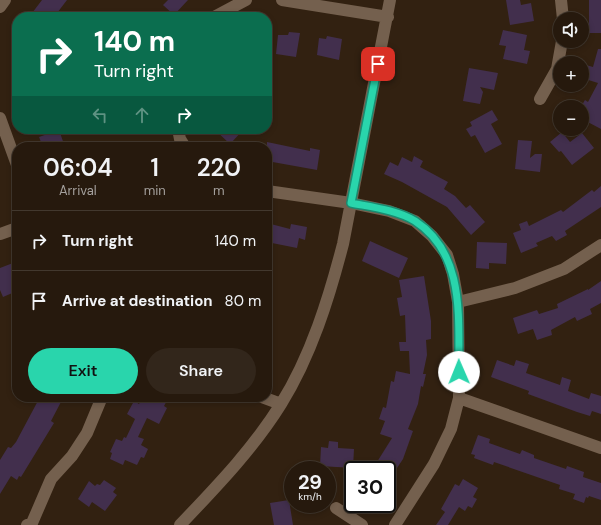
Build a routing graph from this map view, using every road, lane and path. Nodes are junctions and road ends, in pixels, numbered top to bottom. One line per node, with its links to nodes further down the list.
1 (5, 0): 6 (street)
2 (246, 0): 7 (street)
3 (282, 0): 9 (street)
4 (390, 0): 9 (street)
5 (561, 0): 8 (street)
6 (0, 7)
7 (223, 12)
8 (562, 12)
9 (388, 17): 15 (street)
10 (561, 48): 11 (street)
11 (540, 99)
12 (0, 118): 13 (street)
13 (12, 151)
14 (272, 192): 15 (street)
15 (351, 203): 19 (street); 23 (street)
16 (12, 230): 17 (street)
17 (0, 234)
18 (601, 245): 19 (street)
19 (458, 302): 20 (street)
20 (459, 398): 24 (street); 29 (street)
21 (272, 401): 23 (street)
22 (100, 402): 26 (street)
23 (281, 404): 27 (street)
24 (601, 448)
25 (336, 508): 28 (street)
26 (31, 524)
27 (180, 525)
28 (362, 525)
29 (395, 525)

